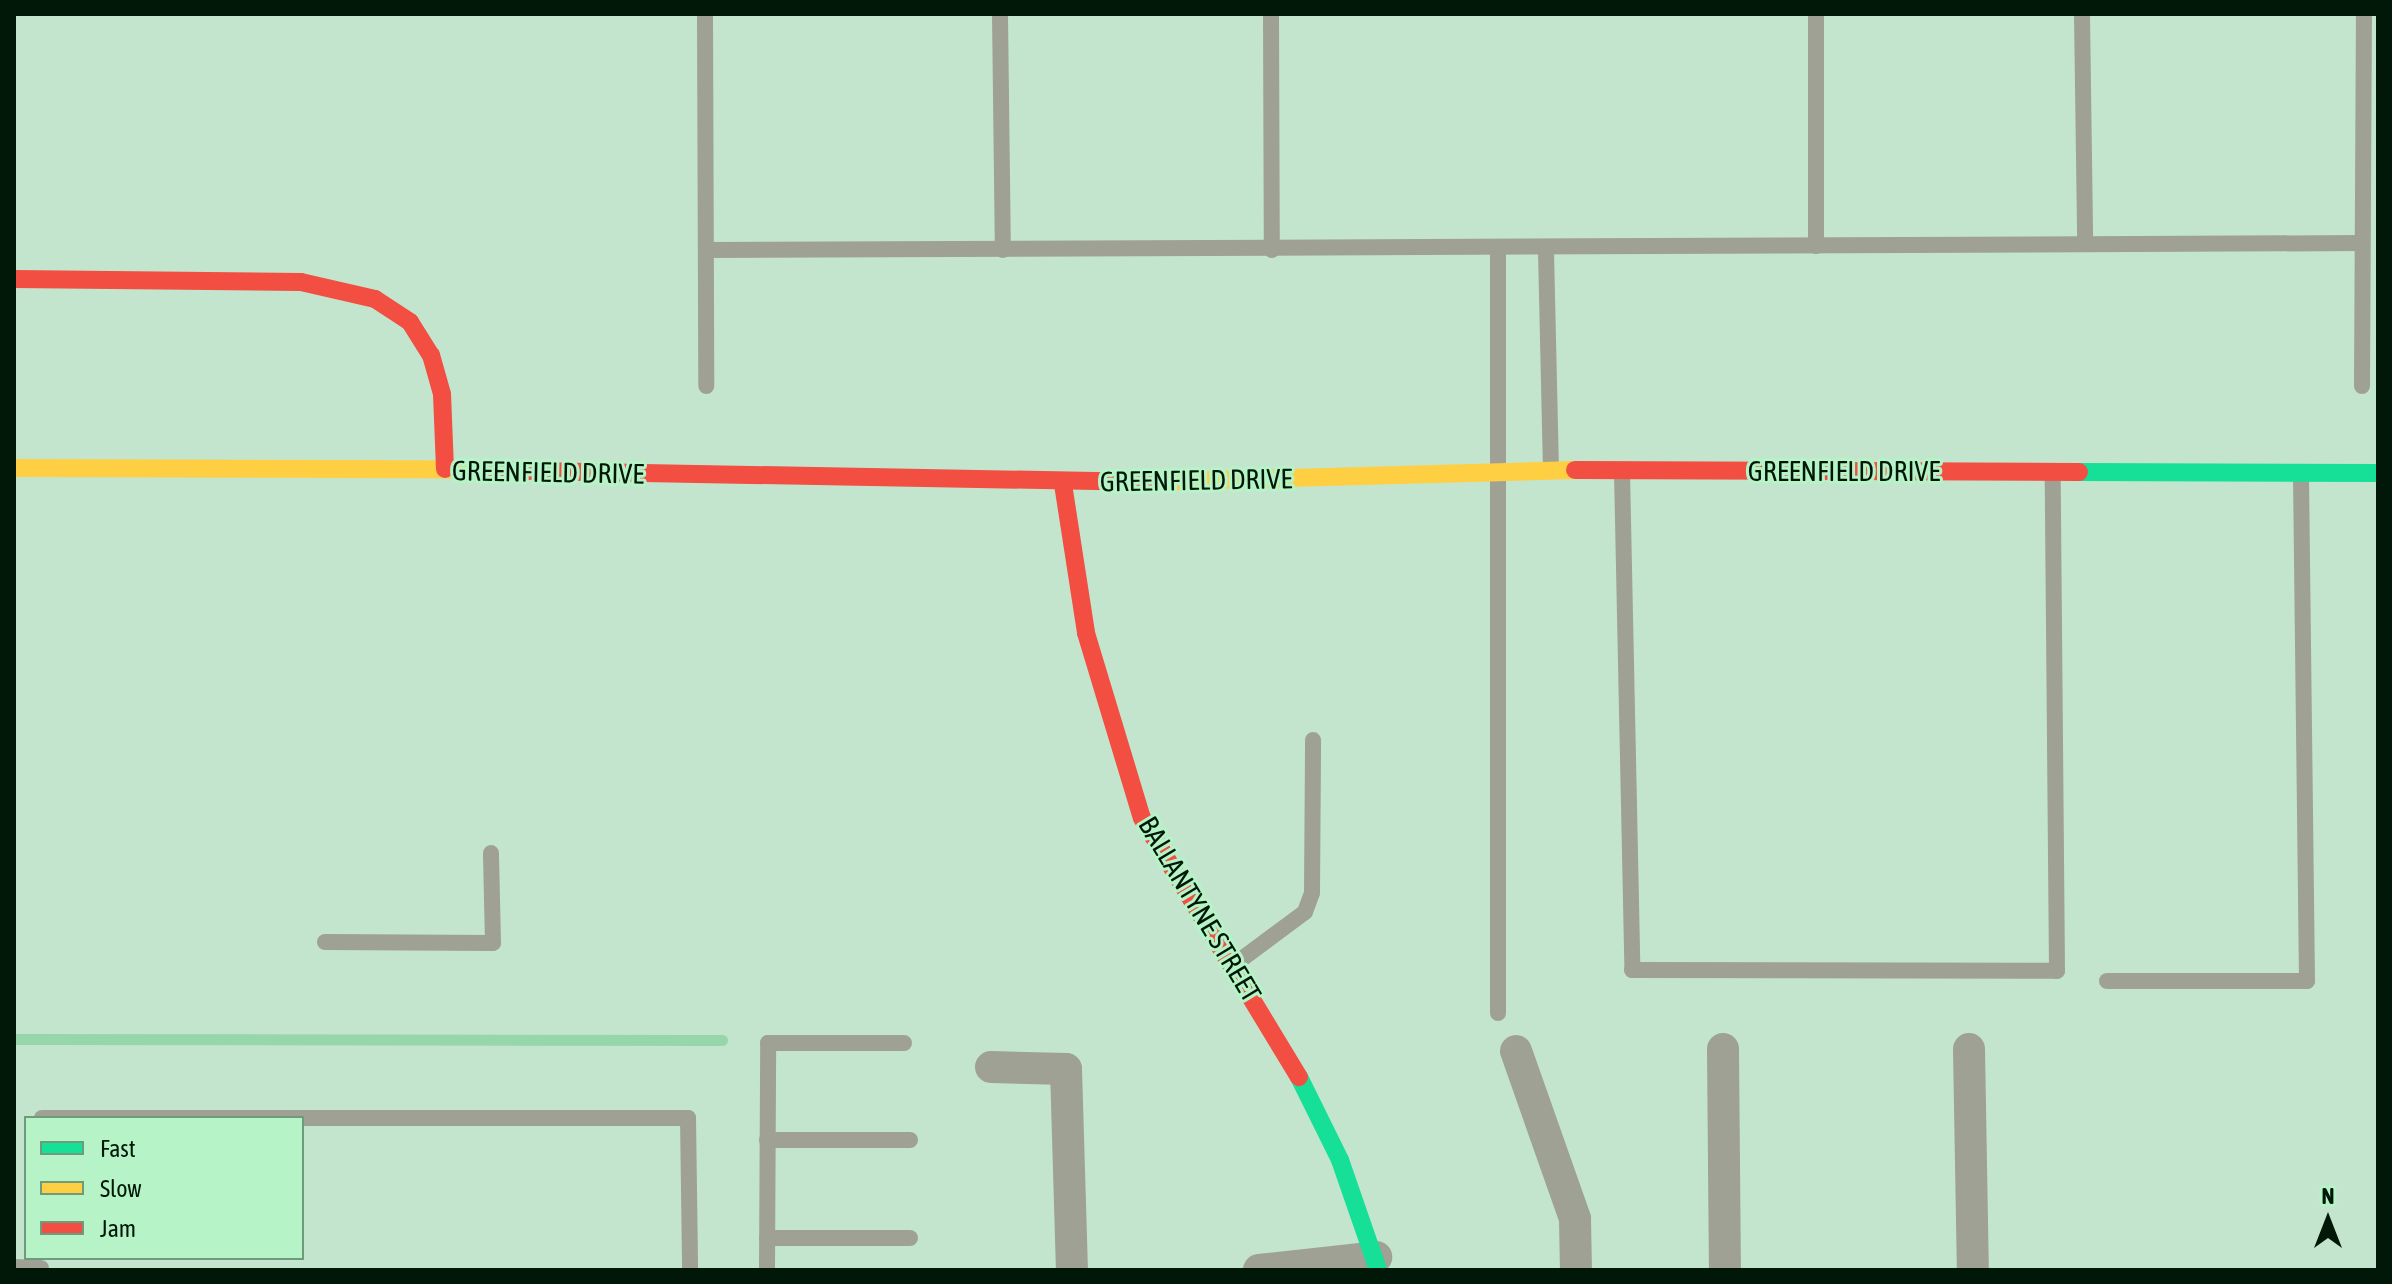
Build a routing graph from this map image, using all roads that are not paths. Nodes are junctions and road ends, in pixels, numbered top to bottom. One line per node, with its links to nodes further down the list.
1 (705, 14): 10 (lane)
2 (1000, 14): 11 (lane)
3 (1271, 14): 12 (lane)
4 (1816, 14): 9 (lane)
5 (2082, 14): 7 (lane)
6 (2364, 14): 8 (lane)
7 (2085, 243): 8 (lane); 9 (lane)
8 (2362, 243): 17 (lane)
9 (1816, 246): 14 (lane)
10 (706, 250): 11 (lane); 16 (lane)
11 (1003, 250): 12 (lane)
12 (1272, 250): 13 (lane)
13 (1498, 251): 14 (lane); 23 (lane)
14 (1546, 251): 20 (lane)
15 (14, 279): 19 (main road)
16 (706, 386)
17 (2362, 386)
18 (14, 468): 19 (main road, GREENFIELD DRIVE)
19 (445, 469): 26 (main road, GREENFIELD DRIVE)
20 (1551, 470): 21 (main road, GREENFIELD DRIVE); 23 (main road, GREENFIELD DRIVE)
21 (1622, 471): 22 (main road, GREENFIELD DRIVE); 22 (lane)
22 (2053, 472): 24 (main road, GREENFIELD DRIVE)
23 (1496, 473): 26 (main road, GREENFIELD DRIVE); 32 (lane)
24 (2301, 473): 25 (main road, GREENFIELD DRIVE); 31 (lane)
25 (2378, 473)
26 (1063, 484): 30 (main road, BALLANTYNE STREET)
27 (1313, 740): 30 (lane)
28 (491, 853): 29 (lane)
29 (325, 942)
30 (1233, 965): 43 (main road, BALLANTYNE STREET)
31 (2107, 981)
32 (1498, 1013)
33 (904, 1043): 39 (lane)
34 (1723, 1049): 51 (street)
35 (1969, 1049): 52 (street)
36 (1516, 1051): 50 (street)
37 (991, 1067): 48 (street)
38 (304, 1118): 46 (lane)
39 (767, 1140): 40 (lane); 41 (lane)
40 (910, 1140)
41 (767, 1238): 42 (lane); 47 (lane)
42 (910, 1238)
43 (1377, 1263): 49 (street)
44 (41, 1265): 45 (lane)
45 (14, 1267)
46 (690, 1270)
47 (767, 1270)
48 (1072, 1270)
49 (1259, 1270)
50 (1576, 1270)
51 (1725, 1270)
52 (1973, 1270)

